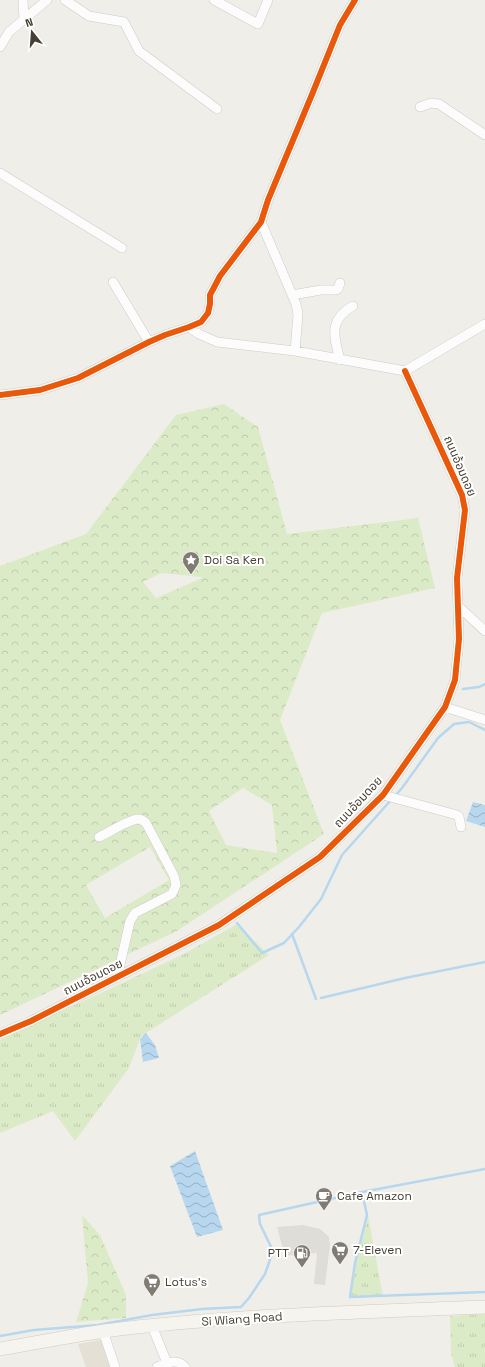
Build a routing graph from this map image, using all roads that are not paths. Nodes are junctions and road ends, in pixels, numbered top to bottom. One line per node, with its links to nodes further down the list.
1 (23, 0): 8 (street)
2 (47, 0): 8 (street)
3 (65, 0): 11 (street)
4 (214, 0): 5 (street)
5 (268, 0)
6 (343, 0): 7 (street)
7 (353, 3): 14 (street)
8 (24, 19): 9 (street)
9 (0, 47)
10 (420, 106): 12 (street)
11 (217, 109)
12 (485, 135)
13 (0, 173): 15 (street)
14 (261, 222): 18 (street); 21 (street)
15 (122, 248)
16 (113, 282): 22 (street)
17 (340, 283): 18 (street)
18 (292, 295): 23 (street)
19 (353, 306): 24 (street)
20 (485, 324): 25 (street)
21 (189, 327): 22 (street); 23 (street)
22 (149, 342): 26 (street)
23 (295, 351): 24 (street)
24 (340, 360): 25 (street)
25 (405, 371): 27 (street, ถนนอ้อมดอย)
26 (0, 395)
27 (458, 606): 28 (street); 29 (street, ถนนอ้อมดอย)
28 (485, 631)
29 (445, 707): 30 (street); 31 (street, ถนนอ้อมดอย)
30 (485, 720)
31 (383, 795): 32 (street); 34 (street, ถนนอ้อมดอย)
32 (461, 827)
33 (99, 837): 34 (street)
34 (117, 978): 35 (street, ถนนอ้อมดอย)
35 (0, 1034)
36 (485, 1306): 37 (main road, Si Wiang Road)
37 (152, 1326): 38 (main road, Si Wiang Road); 40 (street)
38 (103, 1331): 39 (main road, Si Wiang Road); 41 (street)
39 (0, 1349)
40 (167, 1363): 42 (street); 43 (street)
41 (115, 1367)
42 (157, 1367)
43 (185, 1367)

